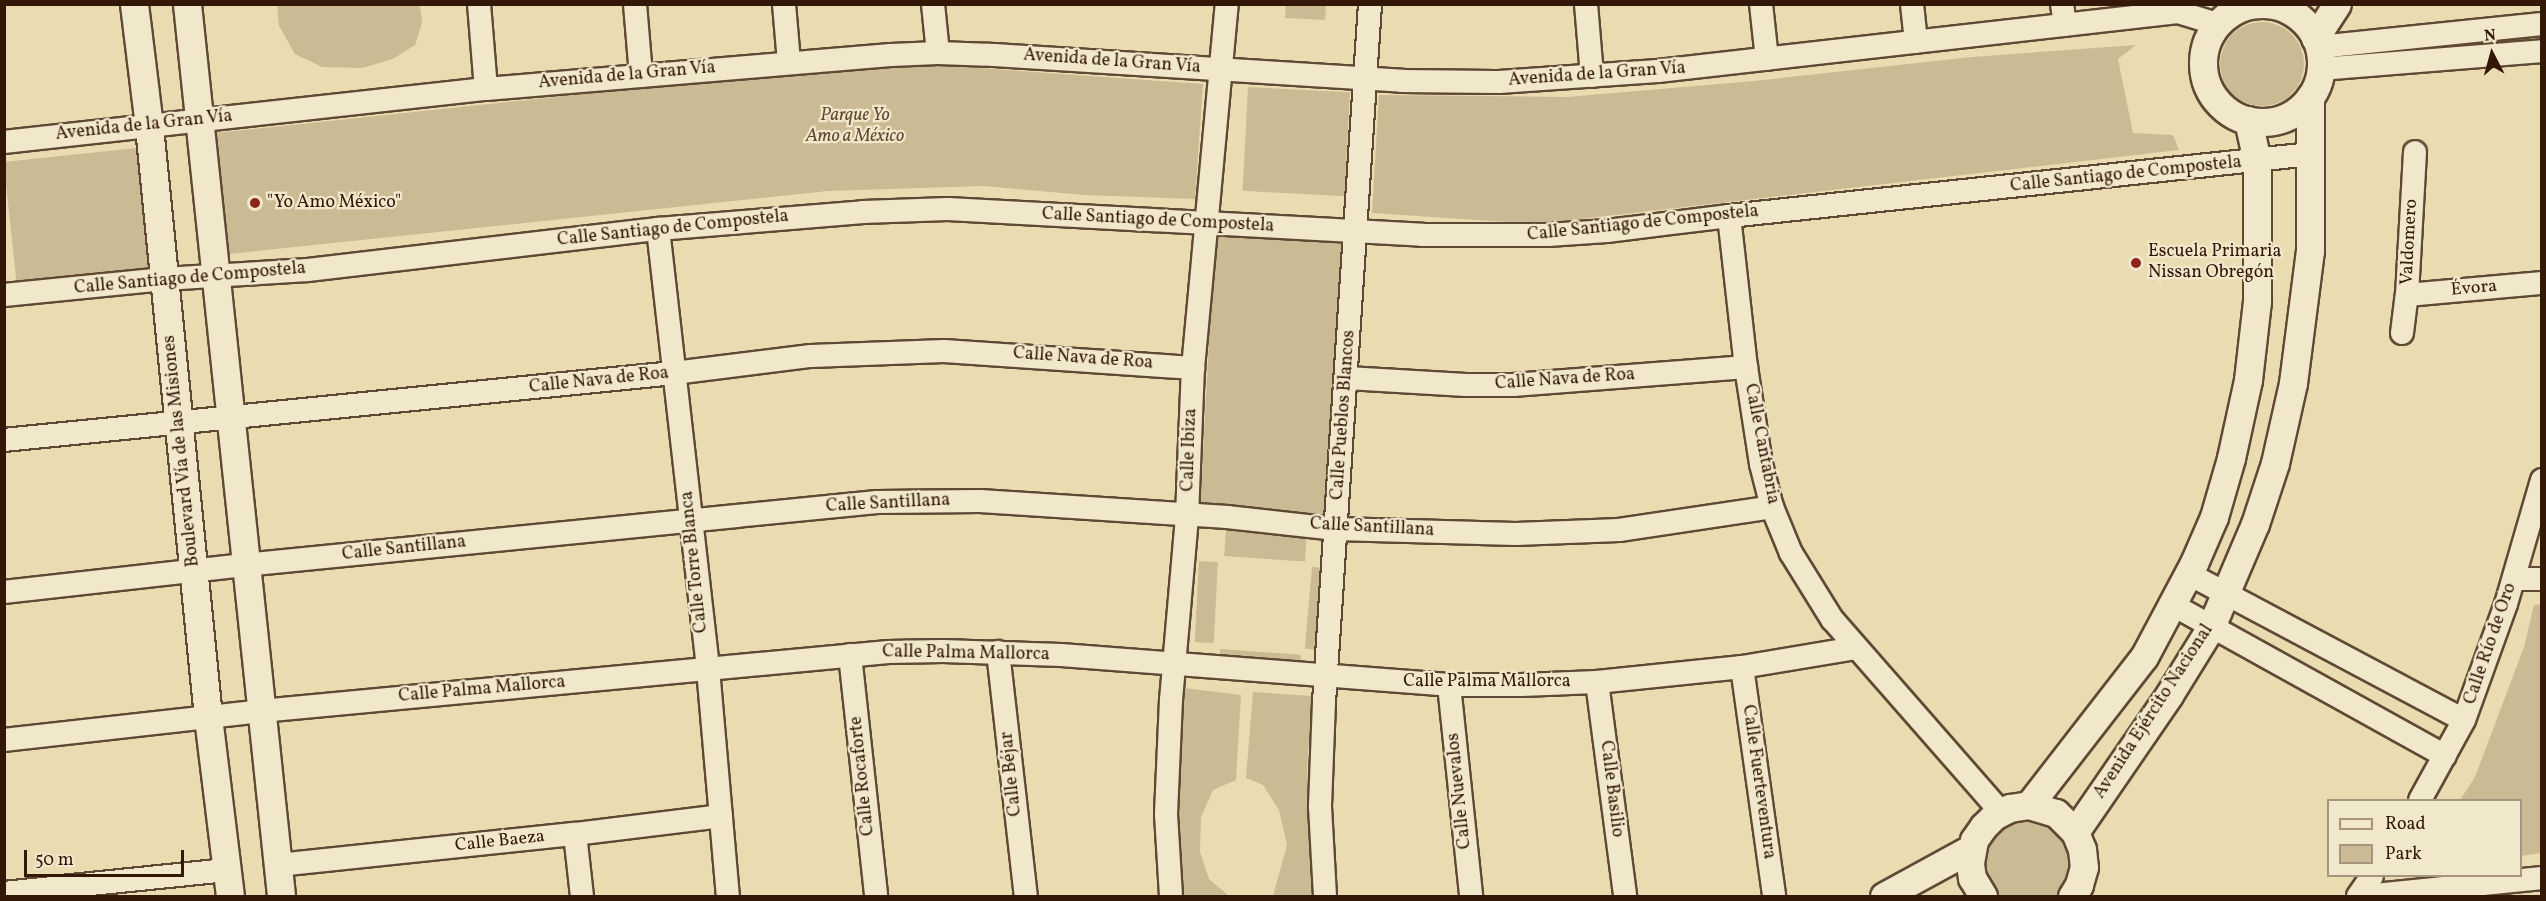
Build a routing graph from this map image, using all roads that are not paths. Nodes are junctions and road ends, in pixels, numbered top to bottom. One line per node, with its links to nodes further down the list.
1 (134, 4): 30 (street, Boulevard Vía de las Misiones)
2 (187, 4): 28 (street)
3 (479, 4): 26 (street)
4 (635, 4): 23 (street)
5 (784, 4): 21 (street)
6 (933, 4): 19 (street)
7 (1227, 4): 22 (street, Calle Ibiza)
8 (1370, 4): 25 (street, Calle Pueblos Blancos)
9 (1586, 4): 24 (street)
10 (1761, 4): 20 (street)
11 (1912, 4): 16 (street)
12 (2337, 4): 17 (street)
13 (2236, 10): 14 (street, Avenida de la Gran Vía); 17 (street); 29 (street)
14 (2063, 15): 16 (street, Avenida de la Gran Vía)
15 (2541, 24): 17 (street)
16 (1916, 42): 20 (street, Avenida de la Gran Vía)
17 (2318, 51): 18 (street); 27 (street)
18 (2541, 51)
19 (938, 53): 21 (street, Avenida de la Gran Vía); 22 (street, Avenida de la Gran Vía)
20 (1767, 59): 24 (street, Avenida de la Gran Vía)
21 (789, 62): 23 (street, Avenida de la Gran Vía)
22 (1221, 69): 25 (street, Avenida de la Gran Vía); 36 (street, Calle Ibiza)
23 (641, 76): 26 (street, Avenida de la Gran Vía)
24 (1592, 76): 25 (street, Avenida de la Gran Vía)
25 (1364, 79): 38 (street, Calle Pueblos Blancos)
26 (486, 89): 28 (street, Avenida de la Gran Vía)
27 (2310, 97): 29 (street); 33 (street, Avenida Ejército Nacional)
28 (199, 119): 30 (street, Avenida de la Gran Vía); 39 (street)
29 (2248, 120): 34 (street)
30 (149, 127): 31 (street, Avenida de la Gran Vía); 40 (street, Boulevard Vía de las Misiones)
31 (4, 142)
32 (2415, 152): 43 (street, Valdomero)
33 (2311, 154): 34 (street, Calle Santiago de Compostela); 63 (street, Avenida Ejército Nacional)
34 (2258, 161): 35 (street, Calle Santiago de Compostela); 59 (street)
35 (1729, 216): 38 (street, Calle Santiago de Compostela); 45 (street, Calle Cantabria)
36 (1207, 224): 37 (street, Calle Santiago de Compostela); 38 (street, Calle Santiago de Compostela); 46 (street, Calle Ibiza)
37 (658, 229): 39 (street, Calle Santiago de Compostela); 47 (street, Calle Torre Blanca)
38 (1355, 232): 48 (street, Calle Pueblos Blancos)
39 (214, 277): 40 (street, Calle Santiago de Compostela); 49 (street)
40 (164, 279): 42 (street, Calle Santiago de Compostela); 50 (street, Boulevard Vía de las Misiones)
41 (2541, 283): 43 (street, Évora)
42 (4, 295)
43 (2407, 295): 44 (street, Valdomero)
44 (2402, 333)
45 (1746, 367): 48 (street, Calle Nava de Roa); 53 (street, Calle Cantabria)
46 (1193, 368): 47 (street, Calle Nava de Roa); 54 (street, Calle Ibiza)
47 (674, 374): 49 (street, Calle Nava de Roa); 55 (street, Calle Torre Blanca)
48 (1347, 378): 56 (street, Calle Pueblos Blancos)
49 (230, 416): 50 (street, Calle Nava de Roa); 57 (street)
50 (179, 423): 51 (street, Calle Nava de Roa); 58 (street, Boulevard Vía de las Misiones)
51 (4, 440)
52 (2541, 480): 60 (street, Calle Río de Oro)
53 (1772, 507): 56 (street, Calle Santillana); 66 (street, Calle Cantabria)
54 (1187, 516): 55 (street, Calle Santillana); 56 (street, Calle Santillana); 69 (street, Calle Ibiza)
55 (691, 519): 57 (street, Calle Santillana); 71 (street, Calle Torre Blanca)
56 (1336, 528): 72 (street, Calle Pueblos Blancos)
57 (244, 565): 58 (street, Calle Santillana); 75 (street)
58 (195, 572): 62 (street, Calle Santillana); 76 (street, Boulevard Vía de las Misiones)
59 (2189, 574): 63 (street); 64 (street)
60 (2514, 579): 61 (street); 77 (street, Calle Río de Oro)
61 (2541, 579)
62 (4, 592)
63 (2226, 596): 65 (street, Avenida Ejército Nacional); 77 (street)
64 (2173, 605): 65 (street); 81 (street)
65 (2211, 627): 79 (street); 84 (street, Avenida Ejército Nacional)
66 (1856, 648): 70 (street, Calle Palma Mallorca); 82 (street, Calle Cantabria)
67 (998, 652): 68 (street, Calle Palma Mallorca); 69 (street, Calle Palma Mallorca); 98 (street, Calle Béjar)
68 (850, 655): 71 (street, Calle Palma Mallorca); 97 (street, Calle Rocaforte)
69 (1175, 666): 72 (street, Calle Palma Mallorca); 99 (street, Calle Ibiza)
70 (1742, 667): 73 (street, Calle Palma Mallorca); 103 (street, Calle Fuerteventura)
71 (708, 669): 75 (street, Calle Palma Mallorca); 83 (street, Calle Torre Blanca)
72 (1326, 674): 74 (street, Calle Palma Mallorca); 100 (street, Calle Pueblos Blancos)
73 (1597, 682): 74 (street, Calle Palma Mallorca); 102 (street, Calle Basilio)
74 (1449, 685): 101 (street, Calle Nuevalos)
75 (261, 711): 76 (street, Calle Palma Mallorca); 87 (street)
76 (208, 717): 78 (street, Calle Palma Mallorca); 88 (street, Boulevard Vía de las Misiones)
77 (2464, 720): 79 (street, Calle Río de Oro)
78 (4, 740)
79 (2445, 756): 80 (street, Calle Río de Oro)
80 (2421, 799)
81 (2029, 805): 82 (street); 84 (street)
82 (2001, 812): 86 (street)
83 (721, 816): 85 (street, Calle Baeza); 96 (street, Calle Torre Blanca)
84 (2075, 832): 92 (street)
85 (575, 834): 87 (street, Calle Baeza); 95 (street)
86 (1972, 848): 104 (street); 105 (street)
87 (278, 866): 94 (street)
88 (227, 870): 91 (street); 93 (street, Boulevard Vía de las Misiones)
89 (2371, 877): 106 (street)
90 (2541, 878): 107 (street)
91 (4, 893)
92 (2080, 893)
93 (230, 897)
94 (281, 897)
95 (582, 897)
96 (728, 897)
97 (876, 897)
98 (1026, 897)
99 (1171, 897)
100 (1325, 897)
101 (1470, 897)
102 (1626, 897)
103 (1774, 897)
104 (1884, 897)
105 (1983, 897)
106 (2358, 897)
107 (2365, 897)

